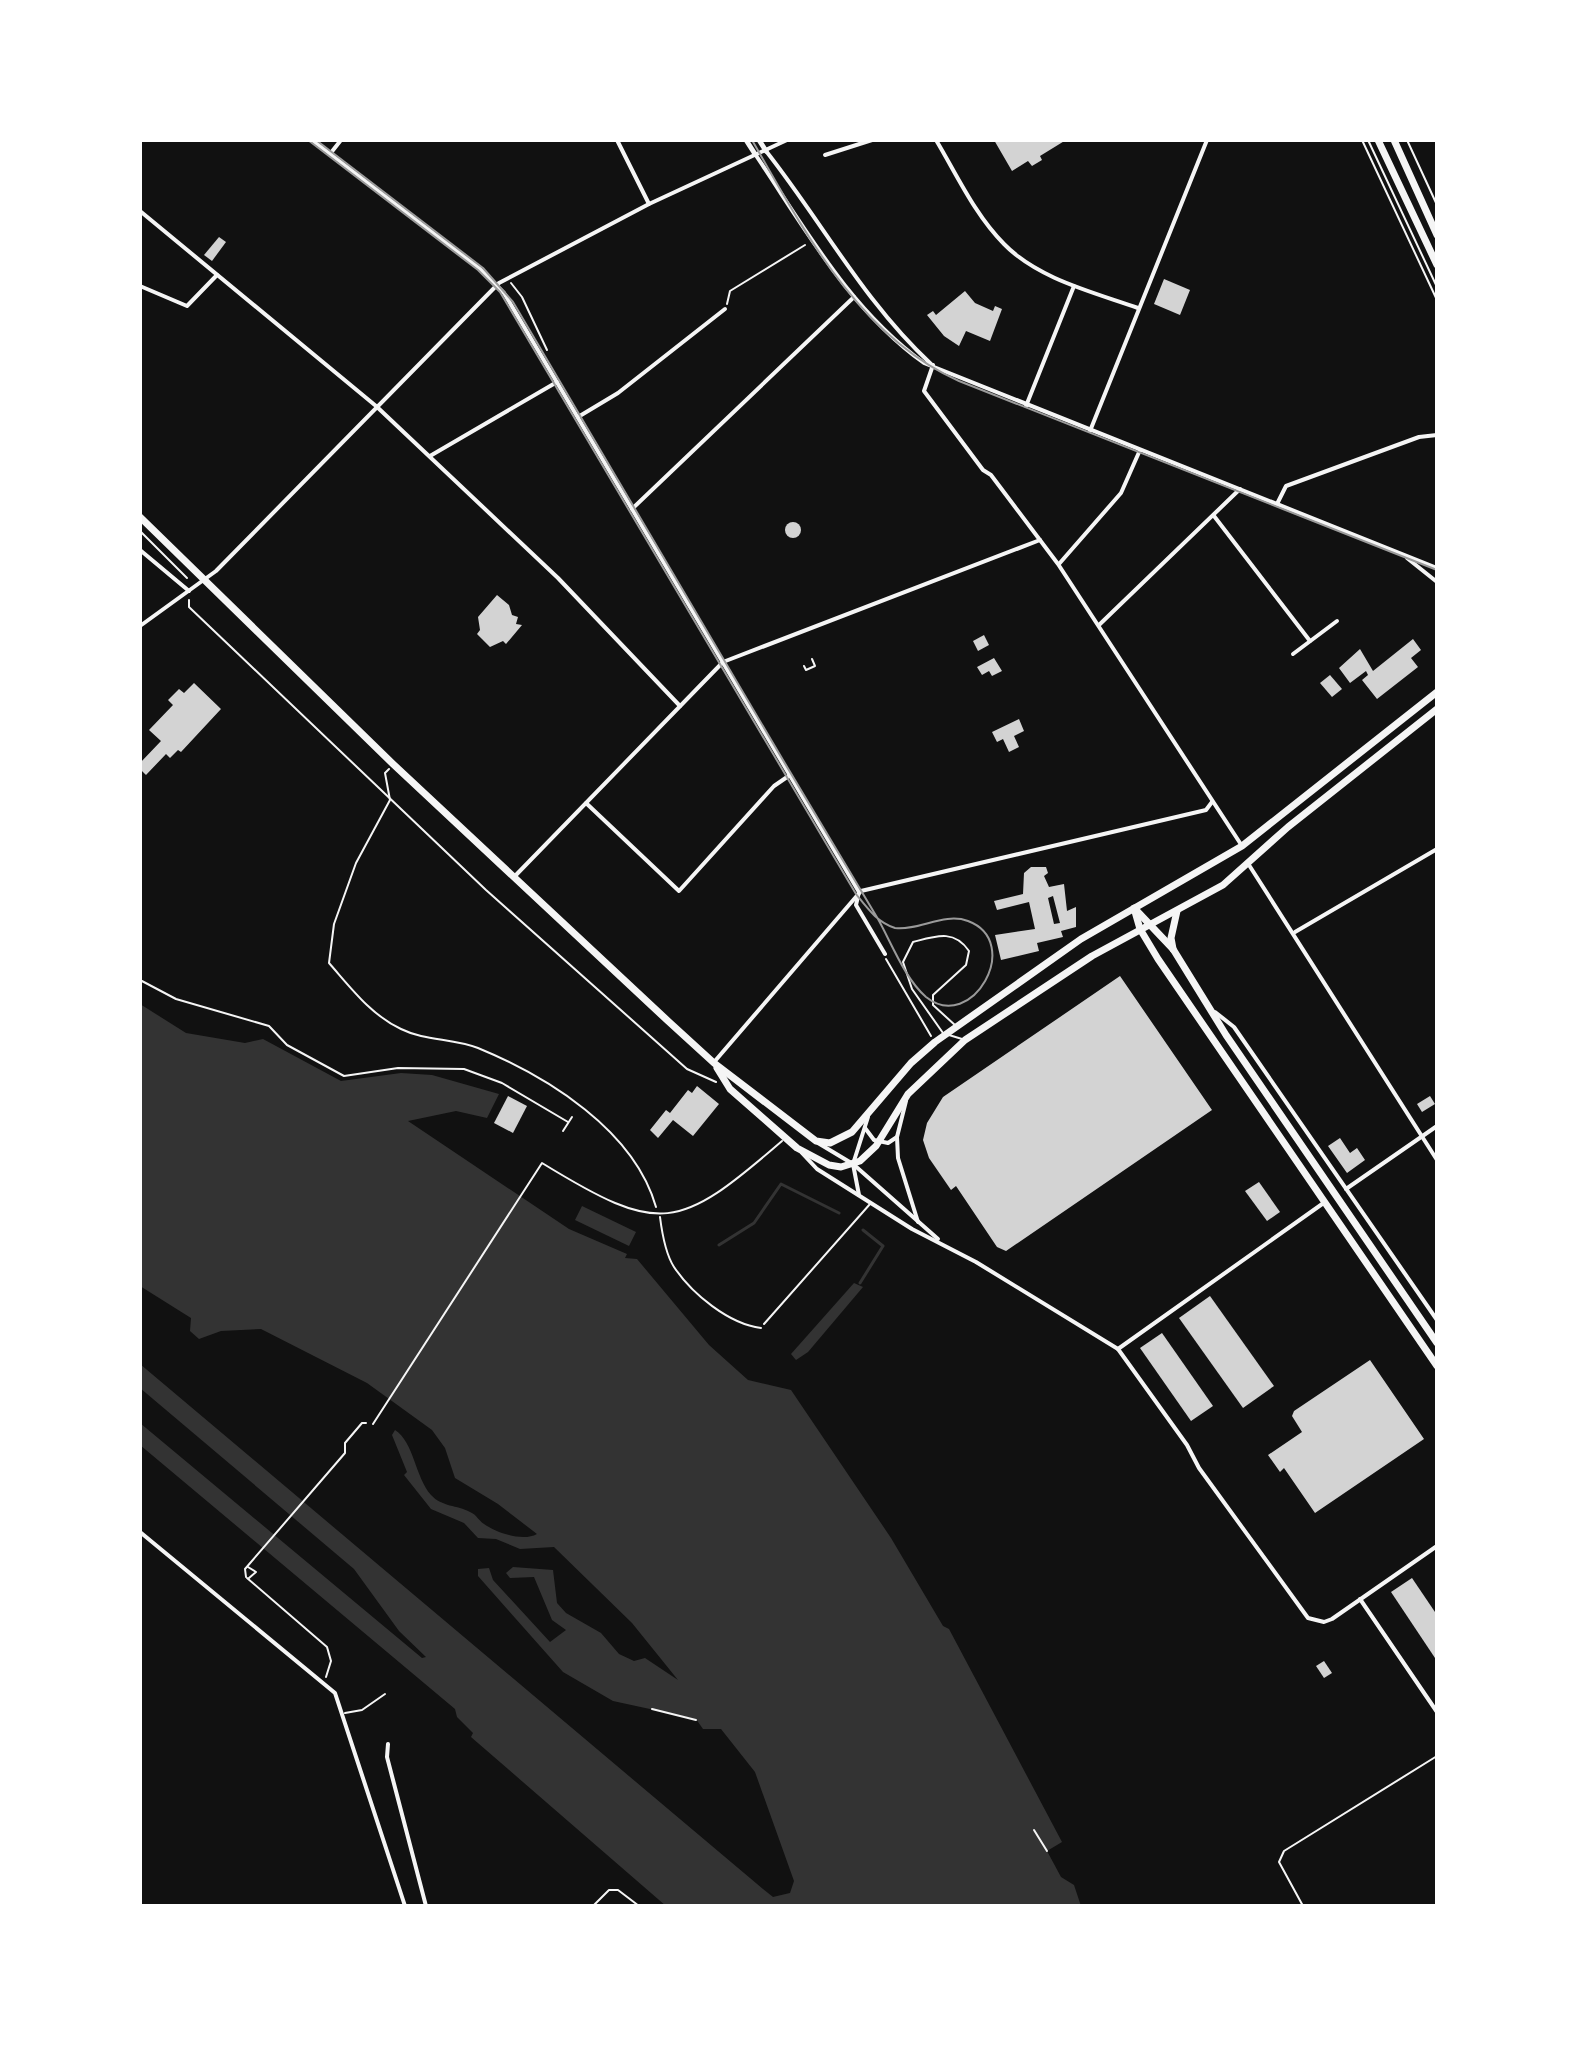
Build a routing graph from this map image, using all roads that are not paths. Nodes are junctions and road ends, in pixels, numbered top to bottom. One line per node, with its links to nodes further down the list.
1 (312, 140): 15 (street)
2 (341, 140): 15 (street)
3 (484, 140): 4 (street)
4 (493, 140)
5 (617, 140): 17 (street)
6 (746, 140): 14 (street)
7 (759, 140): 14 (street)
8 (787, 140): 14 (street)
9 (872, 140): 16 (street)
10 (936, 140): 24 (street)
11 (1207, 140): 26 (street)
12 (1378, 140): 20 (main road)
13 (1394, 140): 19 (main road)
14 (760, 152): 17 (street); 25 (street); 28 (street)
15 (330, 154): 22 (street)
16 (825, 155)
17 (649, 204): 22 (street)
18 (140, 211): 21 (street)
19 (1437, 235)
20 (1437, 265)
21 (217, 275): 23 (street); 30 (street)
22 (496, 284): 29 (street); 30 (street)
23 (140, 286)
24 (1074, 286): 26 (street); 31 (street)
25 (854, 297): 28 (street); 39 (street)
26 (1138, 308): 33 (street)
27 (725, 309): 32 (street)
28 (933, 365): 31 (street); 42 (street)
29 (557, 382): 32 (street); 36 (street)
30 (376, 406): 36 (street); 47 (street)
31 (1026, 406): 33 (street)
32 (578, 417): 39 (street)
33 (1090, 431): 35 (street)
34 (1437, 435): 38 (street)
35 (1140, 450): 37 (street); 45 (street)
36 (430, 456): 57 (street)
37 (1240, 489): 38 (street); 40 (street)
38 (1277, 504): 44 (street)
39 (632, 509): 55 (street)
40 (1214, 516): 51 (street); 53 (street)
41 (140, 517): 47 (main road)
42 (1040, 540): 45 (street); 55 (street)
43 (140, 550): 49 (street)
44 (1394, 551): 46 (street); 48 (street)
45 (1058, 564): 51 (street)
46 (1437, 568)
47 (204, 580): 49 (street); 65 (main road)
48 (1437, 582)
49 (189, 591): 52 (street)
50 (1337, 621): 53 (street)
51 (1099, 625): 60 (street)
52 (140, 626)
53 (1310, 641): 54 (street)
54 (1293, 654)
55 (723, 662): 57 (street); 59 (street)
56 (1437, 692): 62 (main road)
57 (680, 706): 61 (street)
58 (1437, 709): 64 (main road)
59 (790, 775): 61 (street); 66 (street)
60 (1212, 802): 62 (street); 66 (street)
61 (586, 803): 65 (street)
62 (1242, 846): 67 (main road)
63 (1437, 849): 71 (street)
64 (1249, 865): 68 (main road); 71 (street)
65 (513, 877): 78 (main road)
66 (859, 892): 73 (street); 78 (street)
67 (1134, 908): 69 (main road); 70 (main road); 75 (main road)
68 (1177, 911): 69 (main road); 72 (main road)
69 (1150, 922): 70 (main road); 72 (main road)
70 (1140, 929): 77 (main road); 93 (main road)
71 (1295, 932): 83 (street)
72 (1173, 949): 74 (main road)
73 (885, 954)
74 (1214, 1011): 91 (street); 99 (main road)
75 (957, 1026): 76 (main road); 76 (lane)
76 (945, 1034): 77 (lane); 80 (main road)
77 (965, 1040): 79 (main road)
78 (714, 1063): 84 (main road); 86 (main road)
79 (908, 1094): 85 (street); 87 (main road)
80 (868, 1117): 82 (street); 86 (main road)
81 (1437, 1126): 83 (street)
82 (865, 1128): 87 (street); 90 (street)
83 (1421, 1135): 89 (street); 91 (street)
84 (786, 1137): 88 (main road); 102 (lane)
85 (897, 1137): 87 (street); 95 (street)
86 (816, 1141): 90 (street)
87 (879, 1141): 90 (main road)
88 (797, 1148): 90 (main road); 92 (street)
89 (1437, 1160)
90 (853, 1164): 92 (street); 95 (street)
91 (1346, 1189): 97 (street)
92 (859, 1195): 94 (street)
93 (1325, 1202): 100 (street); 101 (main road)
94 (871, 1203): 96 (street); 98 (lane)
95 (918, 1222): 96 (street)
96 (943, 1243): 100 (street)
97 (1437, 1320)
98 (764, 1324)
99 (1437, 1343)
100 (1118, 1349): 105 (street)
101 (1437, 1366)
102 (373, 1424)
103 (140, 1532): 108 (street)
104 (1437, 1546): 105 (street)
105 (1360, 1599): 107 (street)
106 (385, 1694): 108 (lane)
107 (1437, 1712)
108 (344, 1713): 110 (street)
109 (388, 1744): 111 (street)
110 (405, 1906)
111 (426, 1906)

